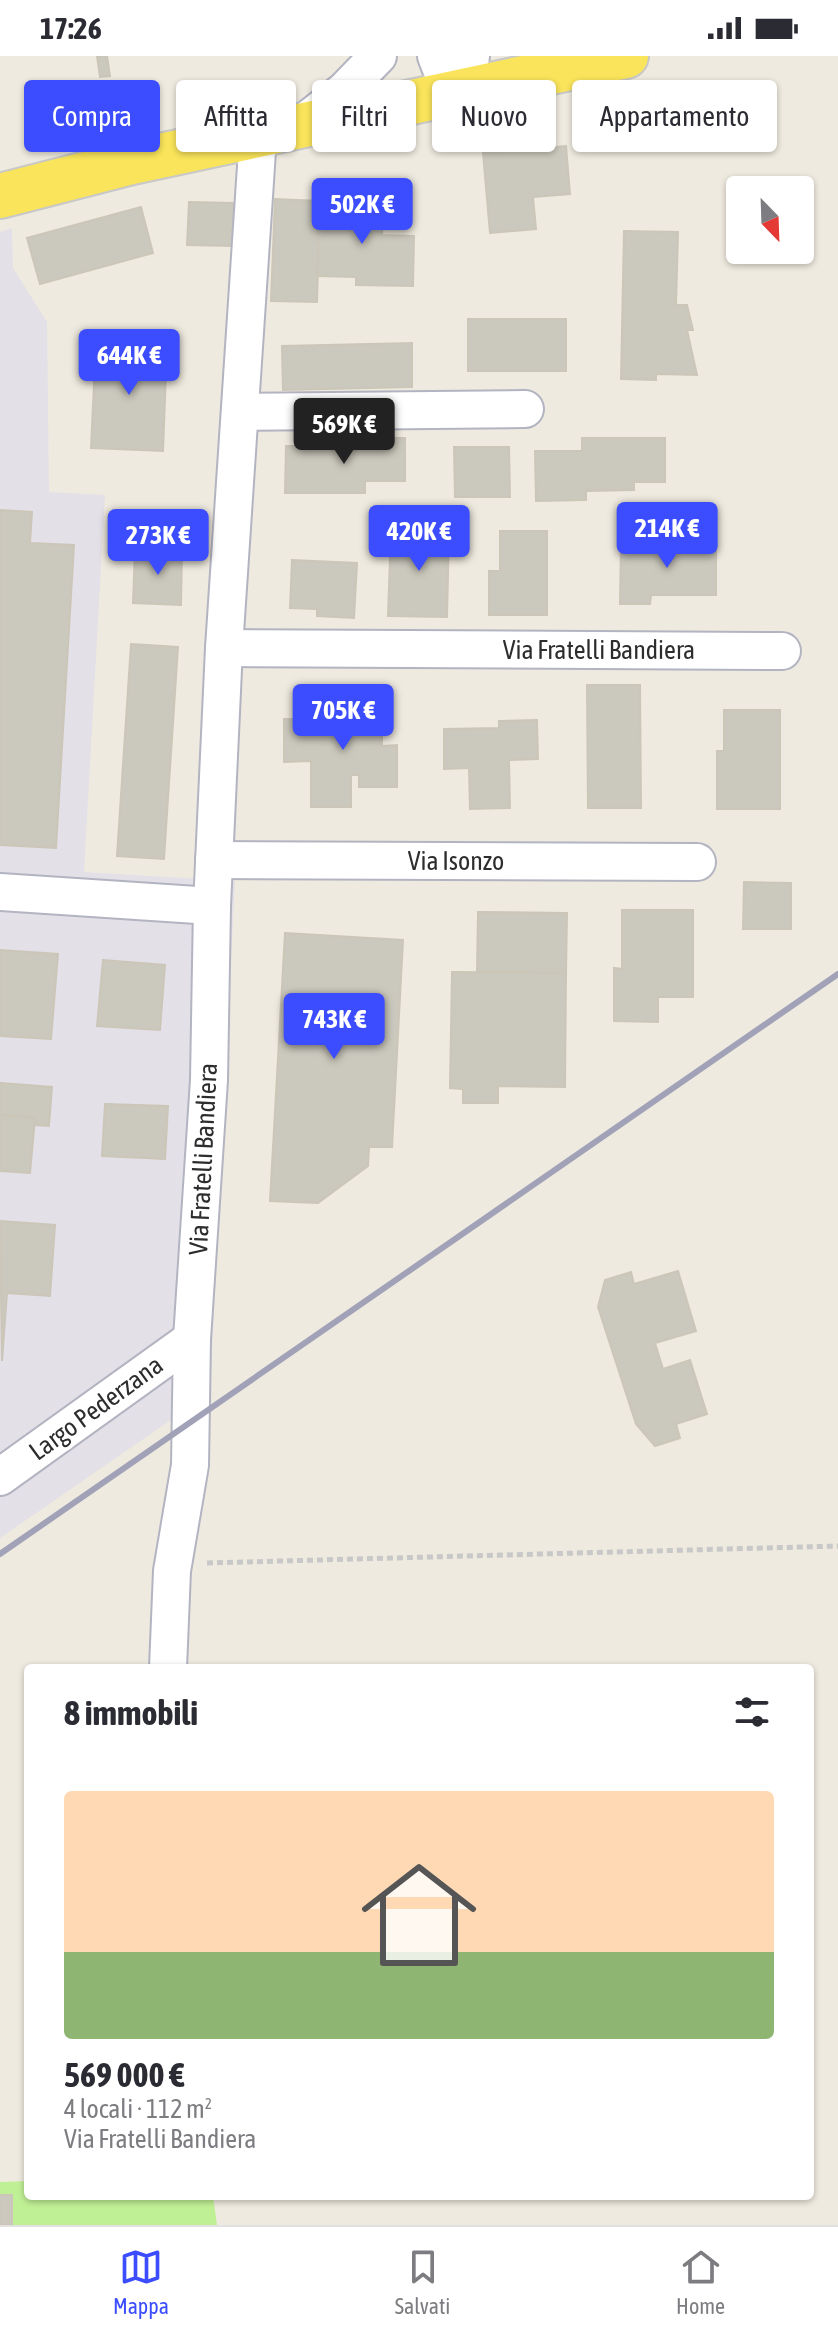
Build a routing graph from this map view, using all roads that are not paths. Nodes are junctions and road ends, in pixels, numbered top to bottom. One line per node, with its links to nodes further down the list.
1 (378, 56): 5 (street)
2 (436, 56): 4 (street)
3 (600, 58): 4 (main road)
4 (465, 74): 6 (main road)
5 (296, 120)
6 (296, 126)
7 (179, 152): 9 (main road)
8 (275, 152): 11 (street, Via Fratelli Bandiera)
9 (0, 196)
10 (525, 409): 11 (street)
11 (241, 412): 12 (street, Via Fratelli Bandiera)
12 (224, 648): 13 (street, Via Fratelli Bandiera); 14 (street, Via Fratelli Bandiera)
13 (782, 651)
14 (214, 860): 15 (street, Via Isonzo); 17 (street, Via Fratelli Bandiera)
15 (697, 862)
16 (0, 892): 17 (street)
17 (212, 906): 18 (street, Via Fratelli Bandiera)
18 (192, 1339): 19 (street, Largo Pederzana); 20 (street, Via Fratelli Bandiera)
19 (0, 1477)
20 (168, 1664)

